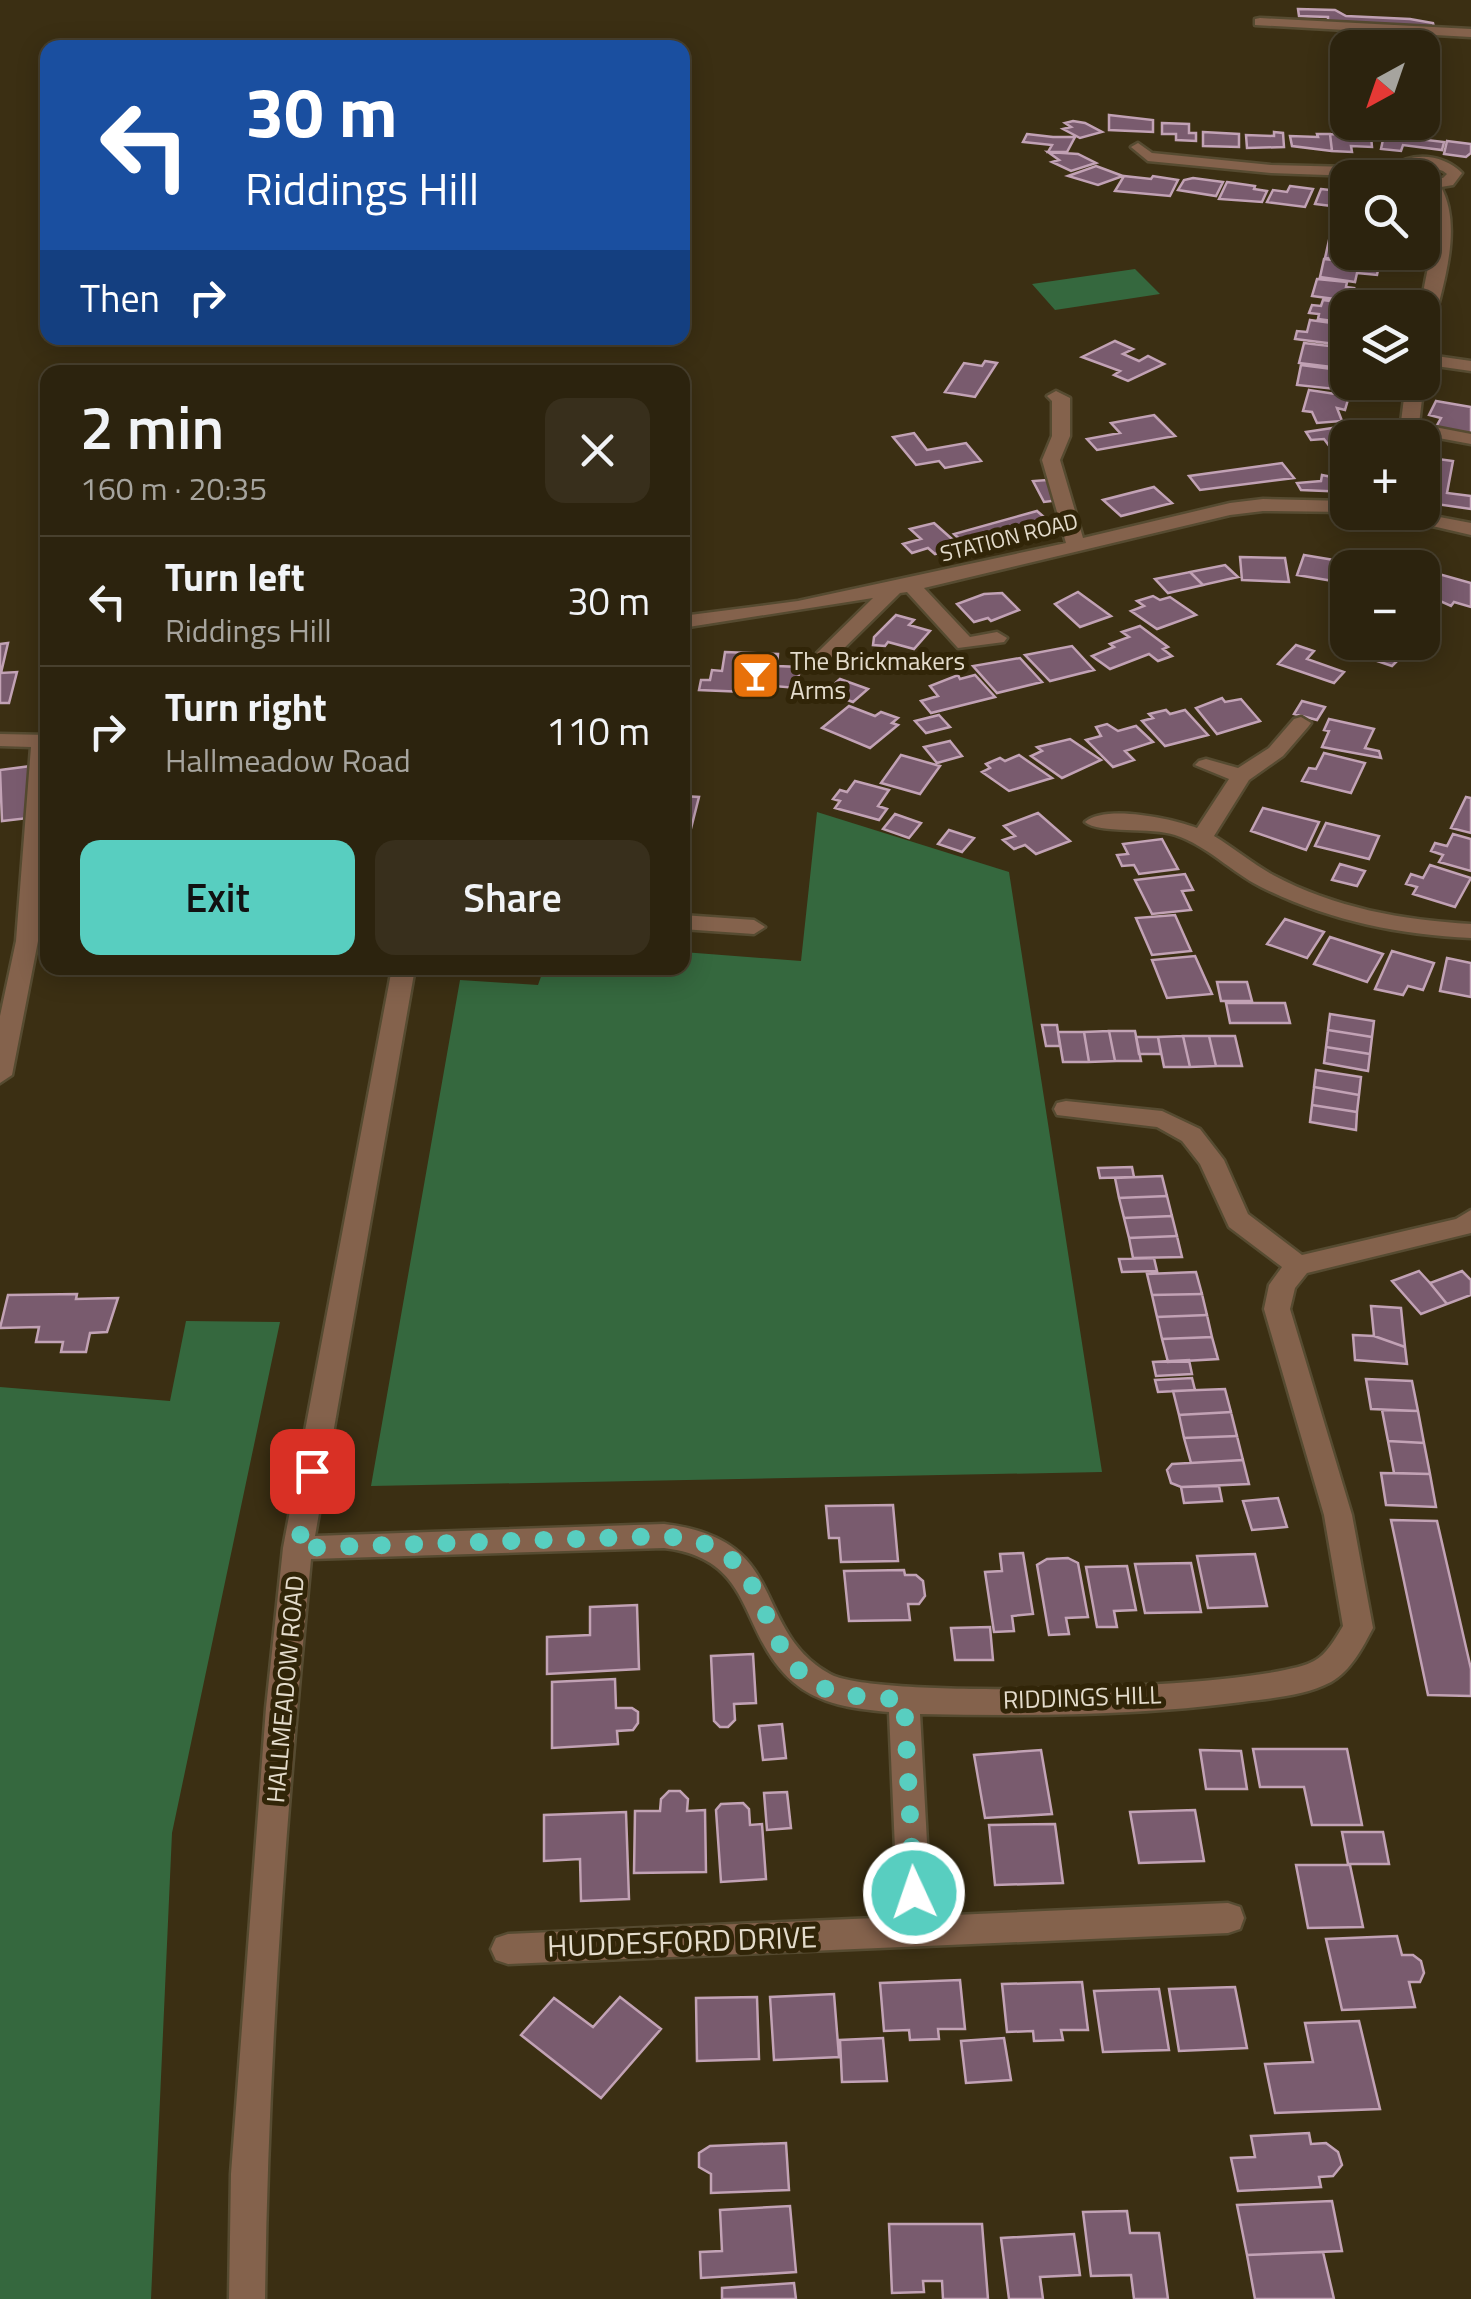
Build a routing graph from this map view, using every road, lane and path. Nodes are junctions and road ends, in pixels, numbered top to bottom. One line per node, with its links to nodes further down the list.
1 (1260, 22): 2 (street)
2 (1471, 33)
3 (1130, 163): 5 (street)
4 (1440, 164): 6 (street)
5 (1330, 172)
6 (1463, 174)
7 (1440, 202): 8 (street)
8 (1440, 244)
9 (1440, 362): 10 (street)
10 (1471, 366)
11 (1056, 396): 17 (street)
12 (1440, 436): 13 (street)
13 (1471, 439)
14 (1330, 507): 17 (street, STATION ROAD)
15 (1440, 523): 16 (street)
16 (1471, 529)
17 (1076, 546): 18 (street, STATION ROAD)
18 (902, 587): 19 (street, STATION ROAD); 20 (street); 21 (street)
19 (690, 621)
20 (996, 638)
21 (824, 656)
22 (1301, 723): 26 (street)
23 (0, 740): 24 (street)
24 (40, 741)
25 (1206, 764): 26 (street)
26 (1241, 776): 29 (street)
27 (40, 797): 34 (street)
28 (1096, 822): 29 (street)
29 (1202, 838): 32 (street)
30 (690, 923): 31 (street)
31 (754, 927)
32 (1471, 931)
33 (403, 975): 38 (street, HALLMEADOW ROAD)
34 (0, 1075)
35 (1066, 1109): 37 (street)
36 (1469, 1226): 37 (street)
37 (1298, 1266): 39 (street, RIDDINGS HILL)
38 (298, 1548): 39 (street, RIDDINGS HILL); 43 (street, HALLMEADOW ROAD)
39 (904, 1700): 41 (street)
40 (1228, 1918): 41 (street, HUDDESFORD DRIVE)
41 (916, 1932): 42 (street, HUDDESFORD DRIVE)
42 (508, 1949)
43 (246, 2299)

